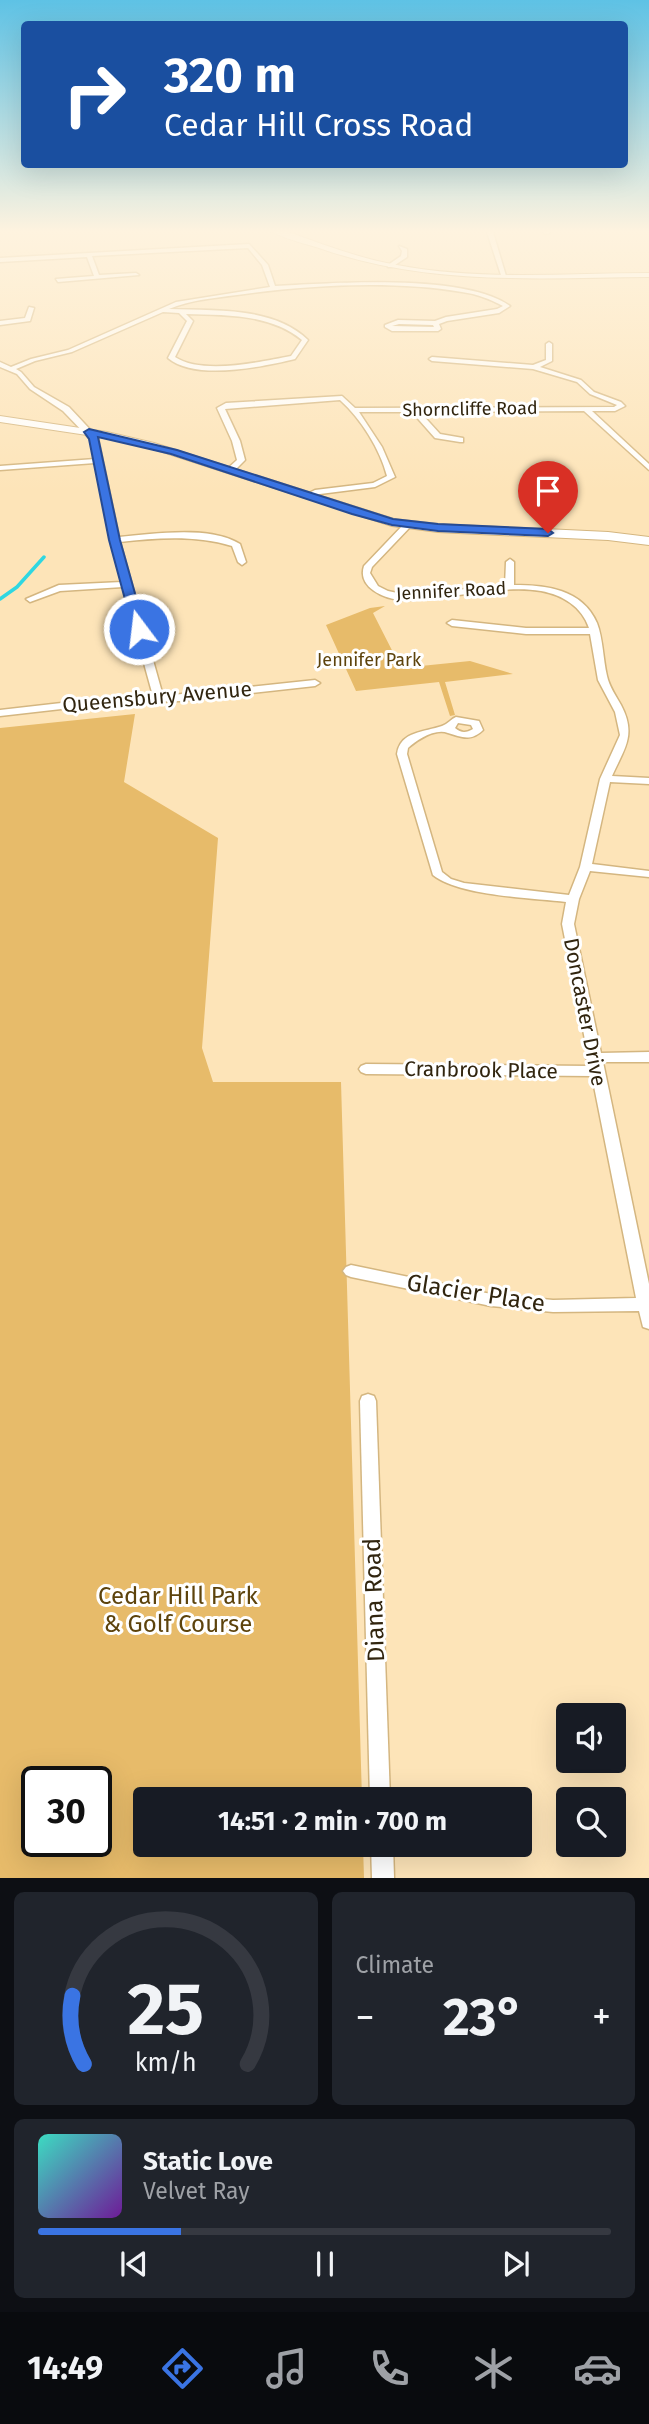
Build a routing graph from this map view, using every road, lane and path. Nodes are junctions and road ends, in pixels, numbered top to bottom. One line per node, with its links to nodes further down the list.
1 (29, 317): 6 (street)
2 (145, 317): 12 (street)
3 (186, 317): 4 (street)
4 (243, 317)
5 (467, 317): 7 (street)
6 (0, 323)
7 (436, 323): 7 (street)
8 (549, 344): 11 (street)
9 (432, 359): 11 (street)
10 (0, 364): 12 (street)
11 (534, 367): 13 (street, Shorncliffe Road)
12 (11, 369): 17 (street)
13 (586, 409): 15 (street, Shorncliffe Road); 21 (street)
14 (354, 410): 15 (street, Shorncliffe Road); 22 (street); 23 (street)
15 (414, 410): 18 (street)
16 (0, 419): 17 (main road)
17 (89, 432): 19 (street); 22 (main road)
18 (460, 440)
19 (97, 461): 20 (street); 25 (street)
20 (0, 468)
21 (649, 468)
22 (231, 469): 23 (main road)
23 (310, 496): 24 (main road)
24 (408, 524): 26 (main road); 30 (street, Jennifer Road)
25 (115, 540): 27 (street); 29 (street)
26 (649, 541)
27 (242, 562)
28 (510, 562): 30 (street)
29 (127, 584): 32 (street); 36 (street)
30 (509, 588): 31 (street, Jennifer Road)
31 (568, 596): 34 (street, Doncaster Drive)
32 (30, 599)
33 (452, 623): 34 (street)
34 (595, 631): 39 (street, Doncaster Drive)
35 (315, 683): 36 (street, Queensbury Avenue)
36 (158, 697): 37 (street, Queensbury Avenue)
37 (0, 713)
38 (449, 728): 43 (street)
39 (605, 779): 40 (street); 41 (street, Doncaster Drive)
40 (649, 781)
41 (586, 867): 42 (street); 43 (street, Doncaster Drive)
42 (649, 874)
43 (573, 899): 45 (street, Doncaster Drive)
44 (649, 1057): 45 (street, Cranbrook Place)
45 (595, 1064): 46 (street, Cranbrook Place); 48 (street, Doncaster Drive)
46 (366, 1069)
47 (351, 1271): 48 (street, Glacier Place)
48 (644, 1304): 49 (street, Doncaster Drive)
49 (649, 1322)
50 (368, 1401): 51 (street, Diana Road)
51 (380, 1787)
52 (382, 1857): 53 (street)
53 (383, 1878)

